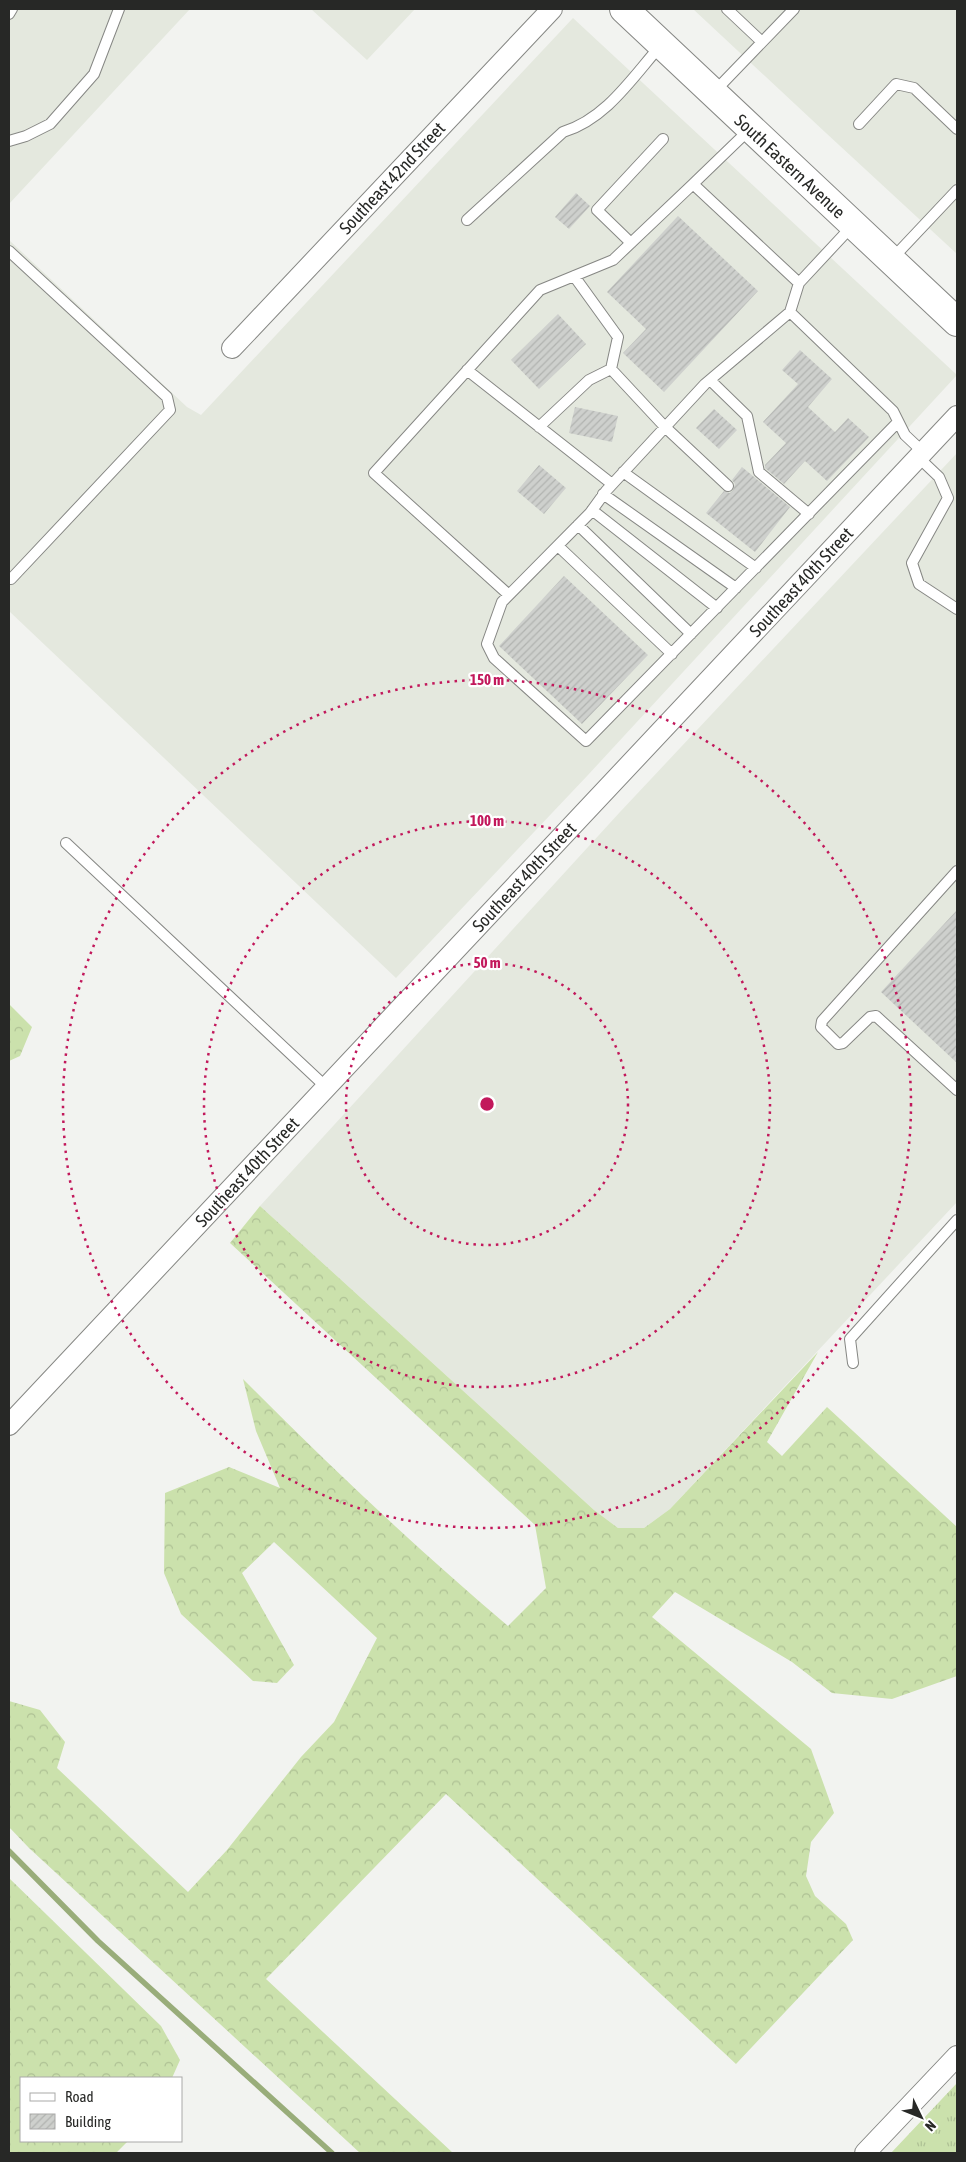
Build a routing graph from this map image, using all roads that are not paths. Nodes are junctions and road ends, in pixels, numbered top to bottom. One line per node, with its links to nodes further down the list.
1 (12, 9): 7 (lane)
2 (119, 9): 15 (lane)
3 (552, 9): 27 (street, Southeast 42nd Street)
4 (624, 9): 9 (main road, South Eastern Avenue)
5 (727, 9): 8 (lane)
6 (794, 9): 8 (lane)
7 (9, 14)
8 (762, 42): 10 (lane)
9 (662, 44): 10 (main road, South Eastern Avenue); 18 (lane)
10 (713, 93): 12 (main road, South Eastern Avenue)
11 (860, 124): 13 (lane)
12 (751, 128): 16 (lane); 19 (main road, South Eastern Avenue)
13 (957, 129)
14 (663, 139): 20 (lane)
15 (9, 141)
16 (693, 184): 20 (lane); 24 (lane)
17 (957, 190): 22 (lane)
18 (467, 220)
19 (853, 225): 22 (main road, South Eastern Avenue); 24 (lane)
20 (631, 243): 23 (lane)
21 (9, 251): 45 (lane)
22 (891, 260): 26 (main road, South Eastern Avenue)
23 (574, 276): 28 (lane); 29 (lane)
24 (799, 283): 25 (lane)
25 (790, 312): 30 (lane); 32 (lane)
26 (957, 322)
27 (232, 348)
28 (611, 369): 33 (lane); 34 (lane)
29 (467, 370): 33 (lane); 47 (lane)
30 (710, 380): 34 (lane); 41 (lane)
31 (957, 416): 35 (street, Southeast 40th Street)
32 (898, 422): 35 (lane); 41 (lane)
33 (539, 427): 37 (lane)
34 (665, 428): 36 (lane); 38 (lane)
35 (920, 454): 49 (lane); 54 (street, Southeast 40th Street)
36 (623, 472): 37 (lane); 44 (lane)
37 (612, 484): 39 (lane)
38 (728, 486)
39 (604, 494): 40 (lane); 46 (lane)
40 (592, 510): 42 (lane); 48 (lane)
41 (809, 514): 44 (lane)
42 (578, 525): 43 (lane); 50 (lane)
43 (558, 546): 47 (lane); 51 (lane)
44 (756, 568): 46 (lane)
45 (9, 579)
46 (736, 588): 48 (lane)
47 (509, 596): 51 (lane)
48 (717, 608): 50 (lane)
49 (957, 609)
50 (691, 634): 51 (lane)
51 (672, 654)
52 (66, 843): 54 (lane)
53 (957, 871): 55 (lane)
54 (326, 1087): 58 (street, Southeast 40th Street)
55 (957, 1090)
56 (957, 1220): 57 (lane)
57 (853, 1363)
58 (9, 1426)
59 (957, 2056): 60 (street)
60 (865, 2153)

